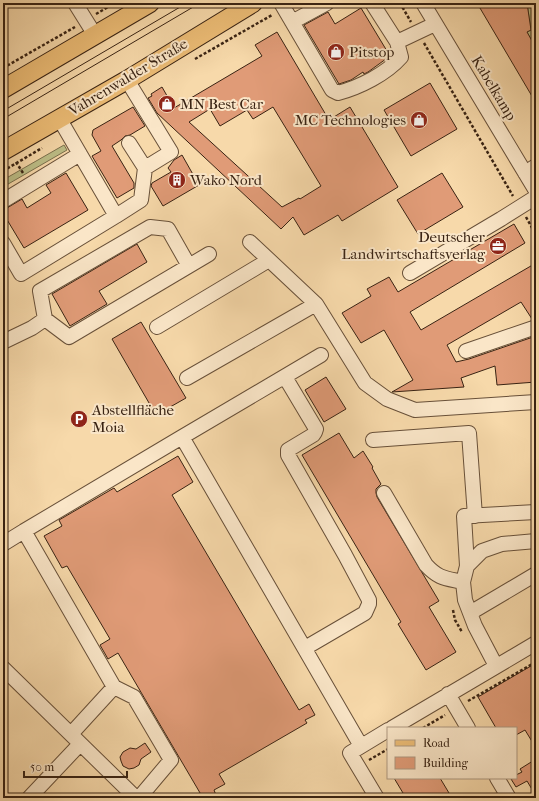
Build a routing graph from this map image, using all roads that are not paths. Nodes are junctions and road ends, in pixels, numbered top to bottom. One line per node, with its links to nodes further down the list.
1 (75, 3): 10 (street)
2 (150, 3): 10 (main road)
3 (254, 3): 12 (main road, Vahrenwalder Straße)
4 (281, 3): 8 (street)
5 (327, 3): 8 (street)
6 (372, 3): 11 (street)
7 (423, 3): 9 (street, Kabelkamp)
8 (292, 22): 11 (street)
9 (435, 24): 11 (street); 19 (street, Kabelkamp)
10 (90, 28): 13 (main road)
11 (398, 42)
12 (127, 80): 14 (main road, Vahrenwalder Straße); 18 (street)
13 (3, 89)
14 (59, 118): 16 (main road, Vahrenwalder Straße); 17 (street)
15 (129, 143): 18 (street)
16 (3, 151)
17 (80, 154): 22 (street); 23 (street)
18 (145, 168): 23 (street)
19 (531, 170): 20 (street, Kabelkamp)
20 (536, 191)
21 (536, 197): 29 (street)
22 (3, 201)
23 (116, 216): 25 (street)
24 (250, 242): 27 (street)
25 (3, 243)
26 (209, 254): 28 (street)
27 (269, 260): 30 (street); 32 (street)
28 (189, 266): 31 (street); 31 (street)
29 (410, 273)
30 (316, 304): 38 (street); 39 (street)
31 (45, 319): 34 (street)
32 (157, 327)
33 (536, 327): 35 (street)
34 (3, 342)
35 (466, 351)
36 (321, 355): 37 (street)
37 (285, 377): 40 (street); 53 (street)
38 (188, 378)
39 (536, 402)
40 (182, 437): 45 (street); 53 (street)
41 (373, 440): 44 (street)
42 (384, 493): 50 (street)
43 (536, 512): 44 (street)
44 (475, 516): 48 (street)
45 (24, 532): 47 (street); 56 (street)
46 (536, 541): 48 (street)
47 (3, 544)
48 (468, 566): 50 (street)
49 (536, 574): 51 (street)
50 (463, 582): 51 (street)
51 (470, 613): 54 (street)
52 (535, 647): 54 (street)
53 (305, 648): 62 (street)
54 (496, 666): 57 (street)
55 (3, 668): 61 (street)
56 (114, 687): 61 (street); 65 (street)
57 (448, 694): 58 (street); 59 (street)
58 (394, 727)
59 (467, 727)
60 (387, 731): 62 (street)
61 (76, 739): 64 (street); 65 (street)
62 (361, 746): 66 (street)
63 (499, 779): 67 (street)
64 (29, 798)
65 (137, 798)
66 (377, 798)
67 (509, 798)

